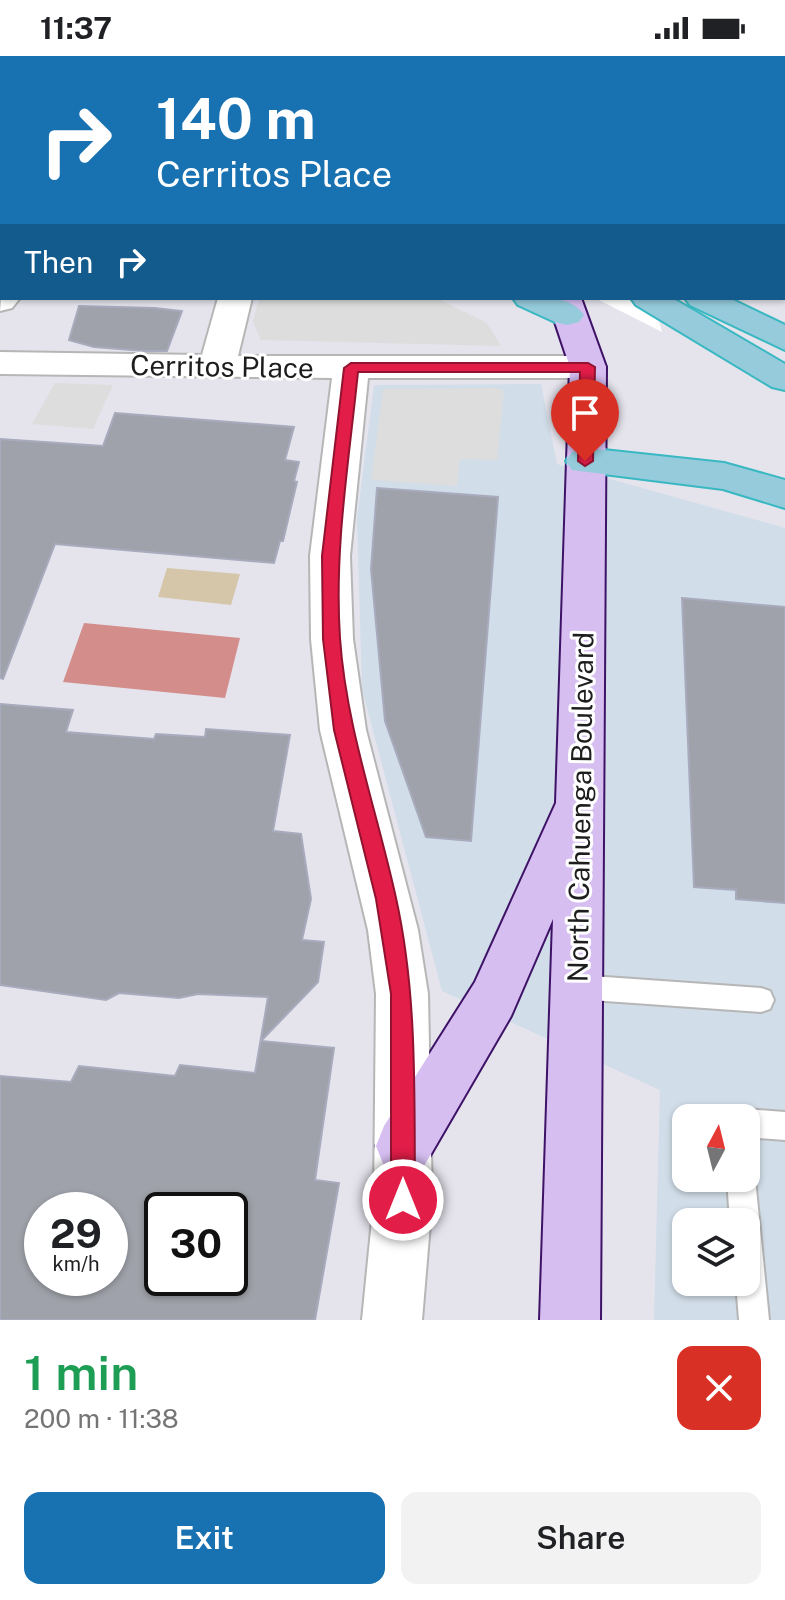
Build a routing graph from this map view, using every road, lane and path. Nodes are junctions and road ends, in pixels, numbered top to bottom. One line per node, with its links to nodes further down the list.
1 (234, 300): 8 (street)
2 (539, 300): 5 (highway)
3 (651, 300): 11 (highway)
4 (706, 300): 6 (highway)
5 (566, 306): 9 (main road, North Cahuenga Boulevard)
6 (785, 339)
7 (0, 363): 8 (street, Cerritos Place)
8 (217, 367): 10 (street, Cerritos Place)
9 (588, 367): 10 (street, Cerritos Place); 12 (main road, North Cahuenga Boulevard)
10 (351, 368): 19 (street)
11 (785, 379)
12 (585, 461): 13 (highway); 14 (main road, North Cahuenga Boulevard)
13 (785, 494)
14 (580, 793): 15 (main road, North Cahuenga Boulevard); 19 (main road)
15 (577, 987): 16 (lane); 22 (main road, North Cahuenga Boulevard)
16 (761, 1000)
17 (760, 1124): 18 (lane)
18 (785, 1126)
19 (404, 1146): 21 (street)
20 (752, 1296): 23 (lane)
21 (392, 1320)
22 (570, 1320)
23 (754, 1320)

